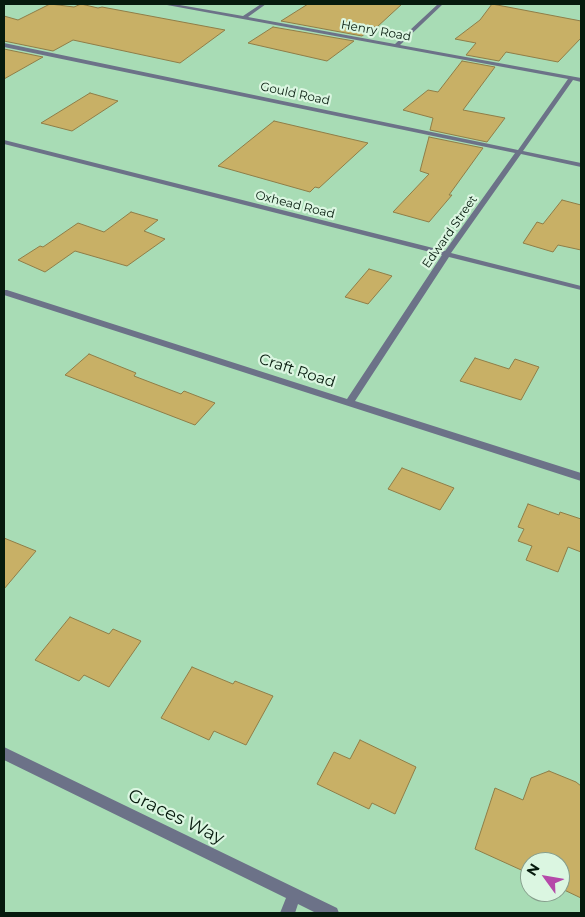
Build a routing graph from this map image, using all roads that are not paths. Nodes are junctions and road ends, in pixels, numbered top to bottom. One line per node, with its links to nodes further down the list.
1 (167, 4): 4 (street, Henry Road)
2 (264, 4): 4 (street)
3 (441, 4): 6 (street)
4 (244, 18): 6 (street, Henry Road)
5 (4, 45): 10 (street, Gould Road)
6 (397, 45): 7 (street, Henry Road)
7 (572, 78): 8 (street, Henry Road); 10 (street, Edward Street)
8 (581, 80)
9 (4, 142): 12 (street, Oxhead Road)
10 (520, 152): 11 (street, Gould Road); 12 (street, Edward Street)
11 (581, 165)
12 (446, 255): 13 (street, Oxhead Road); 15 (street, Edward Street)
13 (581, 288)
14 (4, 292): 15 (street, Craft Road)
15 (349, 403): 16 (street, Craft Road)
16 (581, 477)
17 (4, 754): 18 (street, Graces Way)
18 (295, 895): 19 (street); 20 (street, Graces Way)
19 (287, 913)
20 (332, 913)

